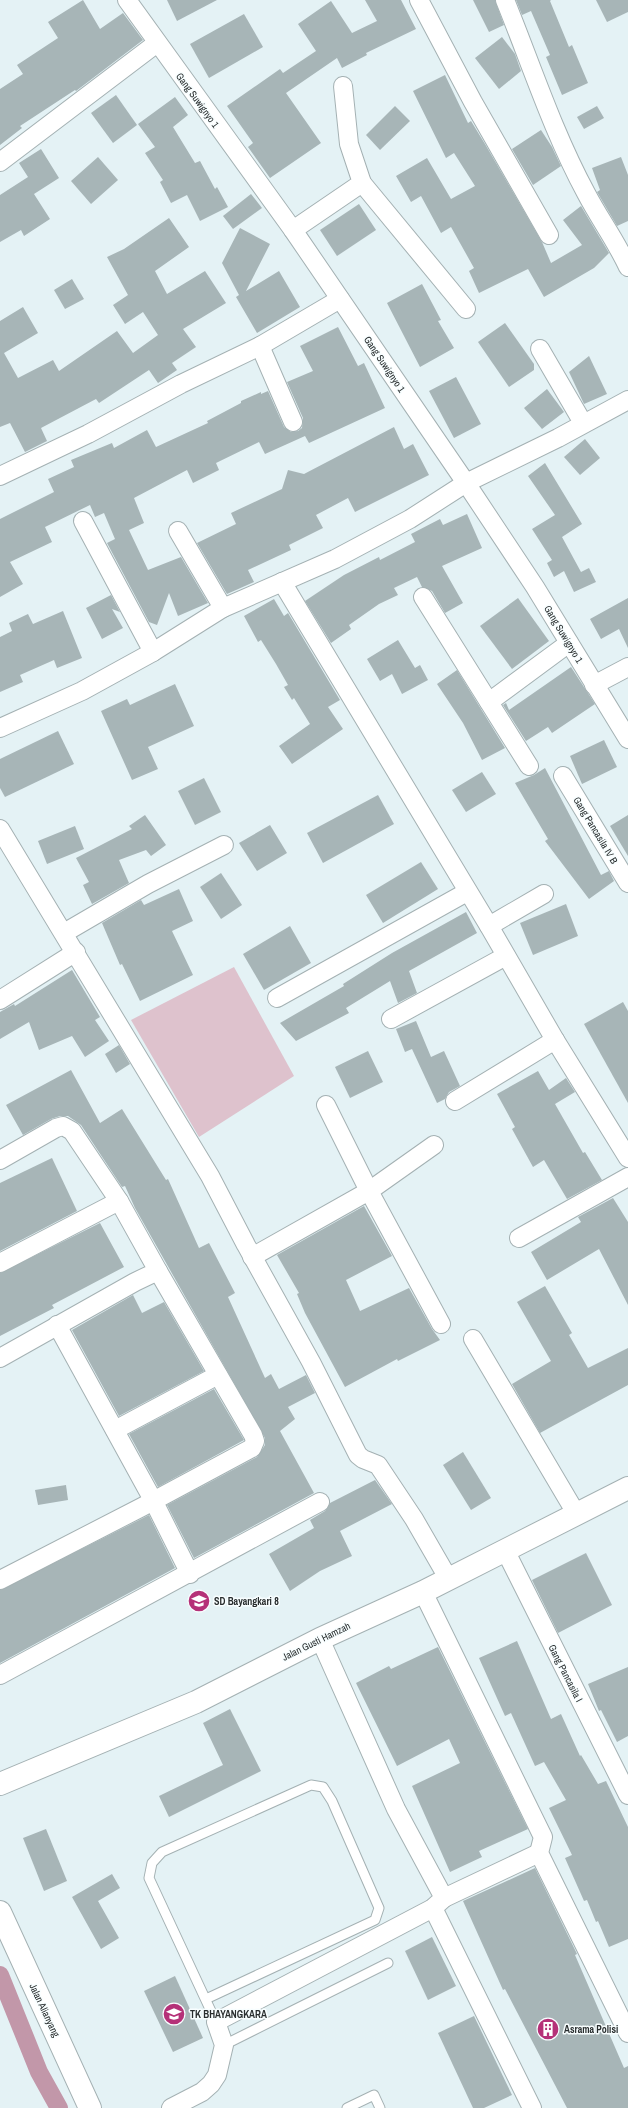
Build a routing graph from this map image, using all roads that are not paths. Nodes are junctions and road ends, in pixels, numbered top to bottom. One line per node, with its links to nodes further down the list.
1 (127, 0): 4 (street, Gang Suwignyo 1)
2 (419, 0): 9 (street)
3 (505, 0): 10 (street)
4 (157, 43): 6 (street); 8 (street, Gang Suwignyo 1)
5 (343, 86): 7 (street)
6 (0, 162)
7 (362, 183): 8 (street); 12 (street)
8 (293, 230): 11 (street, Gang Suwignyo 1)
9 (549, 235)
10 (628, 267)
11 (340, 299): 13 (street); 19 (street, Gang Suwignyo 1)
12 (466, 309)
13 (260, 346): 16 (street); 18 (street)
14 (540, 349): 17 (street)
15 (628, 400): 17 (street)
16 (293, 422)
17 (583, 423): 19 (street)
18 (0, 476)
19 (466, 483): 22 (street); 25 (street, Gang Suwignyo 1)
20 (83, 521): 26 (street)
21 (178, 531): 24 (street)
22 (282, 582): 24 (street); 37 (street)
23 (424, 597): 29 (street)
24 (223, 608): 26 (street)
25 (569, 643): 28 (street, Gang Suwignyo 1); 29 (street)
26 (153, 652): 30 (street)
27 (628, 667): 28 (street)
28 (594, 685): 31 (street, Gang Suwignyo 1)
29 (489, 702): 32 (street)
30 (0, 728)
31 (628, 739)
32 (529, 766)
33 (564, 776): 36 (street, Gang Pancasila IV B)
34 (0, 829): 40 (street)
35 (224, 845): 40 (street)
36 (628, 883)
37 (467, 892): 39 (street); 43 (street)
38 (544, 894): 39 (street)
39 (489, 926): 42 (street)
40 (64, 933): 41 (street)
41 (76, 952): 44 (street); 56 (street)
42 (506, 956): 45 (street); 46 (street)
43 (277, 998)
44 (0, 1000)
45 (391, 1019)
46 (554, 1040): 47 (street); 50 (street)
47 (455, 1101)
48 (326, 1105): 53 (street)
49 (434, 1145): 53 (street)
50 (628, 1158)
51 (0, 1160): 54 (street)
52 (628, 1177): 55 (street)
53 (369, 1191): 56 (street); 59 (street)
54 (119, 1201): 57 (street); 58 (street)
55 (519, 1238)
56 (252, 1257): 71 (street)
57 (0, 1263)
58 (158, 1271): 60 (street); 63 (street)
59 (441, 1324)
60 (57, 1325): 62 (street); 64 (street)
61 (473, 1339): 68 (street)
62 (0, 1358)
63 (218, 1375): 64 (street); 66 (street)
64 (115, 1430): 66 (street)
65 (628, 1488): 68 (street, Jalan Gusti Hamzah)
66 (153, 1500): 70 (street); 72 (street)
67 (320, 1502): 70 (street)
68 (577, 1515): 69 (street, Jalan Gusti Hamzah)
69 (505, 1550): 71 (street, Jalan Gusti Hamzah); 77 (street, Gang Pancasila I)
70 (190, 1574): 75 (street)
71 (448, 1578): 73 (street, Jalan Gusti Hamzah)
72 (0, 1580)
73 (423, 1592): 74 (street, Jalan Gusti Hamzah); 78 (street)
74 (320, 1639): 76 (street, Jalan Gusti Hamzah); 79 (street)
75 (0, 1675)
76 (0, 1784)
77 (628, 1795)
78 (539, 1853): 79 (street); 84 (street)
79 (438, 1903): 83 (street); 90 (street)
80 (0, 1912): 86 (street, Jalan Alianyang)
81 (388, 1964): 85 (lane)
82 (206, 1999): 82 (lane); 83 (lane)
83 (216, 2022): 85 (street)
84 (628, 2033)
85 (224, 2044): 87 (street)
86 (90, 2108)
87 (171, 2108)
88 (347, 2108): 89 (lane)
89 (380, 2108)
90 (532, 2108)

